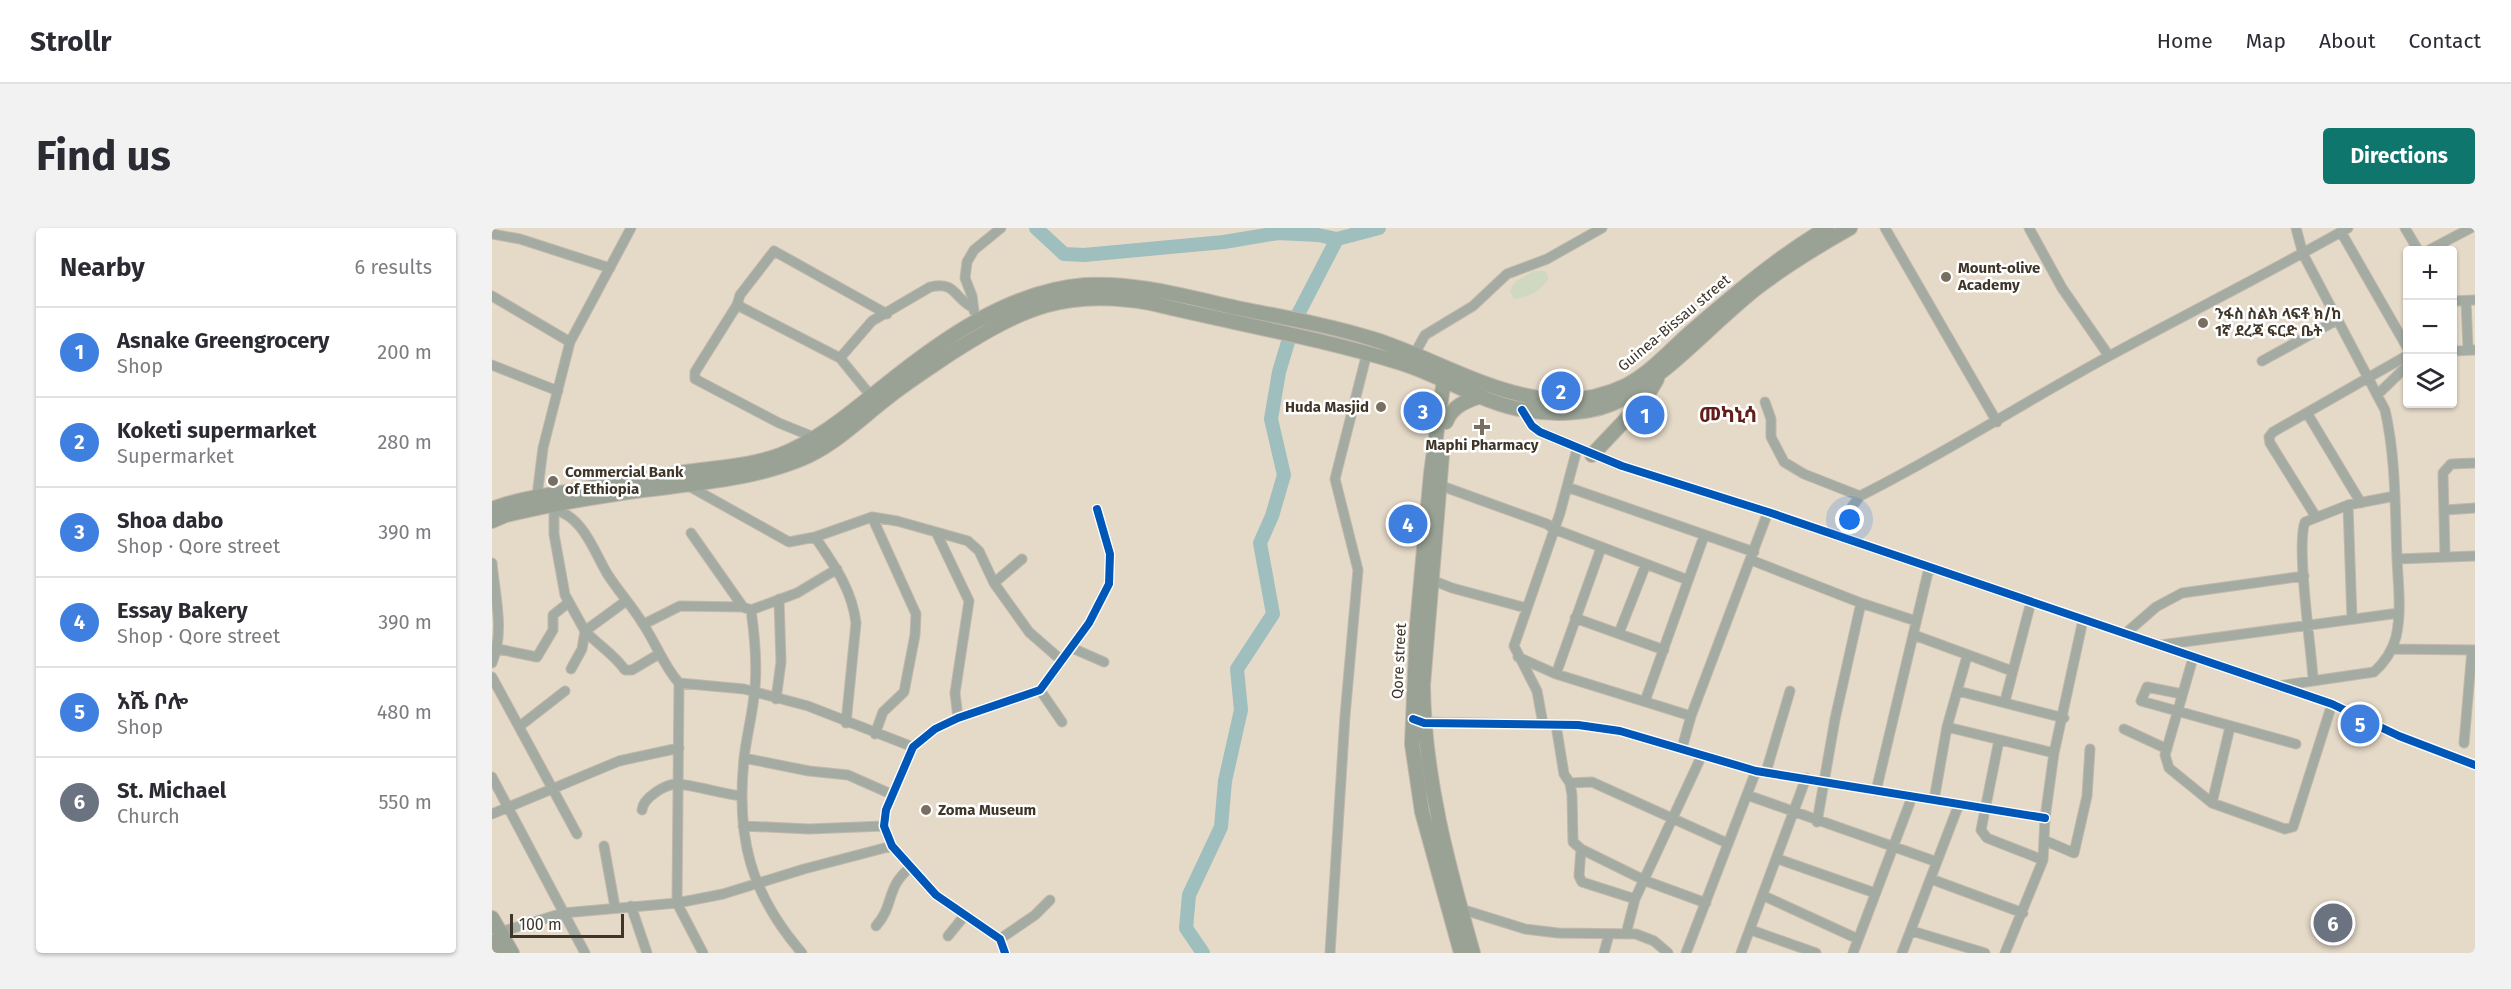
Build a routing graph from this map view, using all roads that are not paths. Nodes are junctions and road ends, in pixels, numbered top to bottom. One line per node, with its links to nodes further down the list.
1 (524, 228): 14 (street)
2 (631, 228): 18 (street)
3 (1001, 228): 22 (street)
4 (1602, 228): 30 (street)
5 (1827, 228): 38 (main road, Guinea-Bissau street)
6 (1850, 228): 39 (main road)
7 (1885, 228): 50 (street)
8 (2029, 228): 31 (street)
9 (2296, 228): 17 (street)
10 (2405, 228): 15 (street)
11 (2471, 228): 16 (street)
12 (2344, 230): 17 (street); 26 (street)
13 (492, 234): 14 (street)
14 (520, 239): 18 (street)
15 (2416, 246)
16 (2437, 246)
17 (2303, 254): 24 (street); 31 (street)
18 (610, 268): 27 (street)
19 (492, 296): 27 (street)
20 (2470, 301): 28 (street)
21 (737, 305): 23 (street); 32 (street); 51 (street)
22 (972, 307): 23 (street); 25 (street)
23 (887, 314): 32 (street)
24 (2337, 320): 34 (street); 40 (street)
25 (979, 321): 30 (main road, Guinea-Bissau street); 43 (main road, Guinea-Bissau street)
26 (2403, 340)
27 (570, 342): 41 (street)
28 (2471, 349)
29 (1366, 353): 37 (main road); 55 (main road); 234 (street)
30 (1415, 353): 38 (main road, Guinea-Bissau street)
31 (2109, 356): 50 (street)
32 (840, 358): 43 (street)
33 (2403, 358): 40 (street)
34 (2262, 361)
35 (492, 365): 41 (street)
36 (2403, 370): 42 (street)
37 (1426, 373): 38 (main road); 46 (main road)
38 (1449, 375): 44 (main road); 46 (main road, Qore street); 49 (main road, Qore street)
39 (1659, 375): 47 (main road); 53 (main road)
40 (2366, 377): 42 (street); 48 (street)
41 (558, 391): 58 (street)
42 (2378, 395): 60 (street)
43 (871, 396): 51 (main road, Guinea-Bissau street)
44 (1481, 396): 47 (main road); 49 (main road)
45 (1765, 402): 59 (street)
46 (1440, 407): 144 (main road, Qore street)
47 (1522, 410): 52 (street)
48 (2307, 412): 61 (street); 70 (street)
49 (1446, 422): 56 (main road, Qore street)
50 (1997, 422): 59 (street)
51 (816, 438): 55 (main road, Guinea-Bissau street)
52 (1577, 449): 53 (street); 57 (street)
53 (1592, 454): 68 (street)
54 (2475, 463): 67 (street)
55 (686, 478): 58 (main road); 63 (main road); 76 (street)
56 (1439, 485): 72 (street); 89 (main road, Qore street)
57 (1567, 487): 72 (street); 75 (street)
58 (537, 496): 65 (main road)
59 (1860, 496): 77 (street)
60 (2395, 496): 61 (street); 83 (street)
61 (2361, 503): 62 (street)
62 (2348, 505): 70 (street); 101 (street)
63 (554, 508): 71 (main road); 93 (street); 95 (street)
64 (2475, 508): 67 (street)
65 (492, 509)
66 (1097, 509): 111 (street)
67 (2445, 510): 81 (street)
68 (1768, 512): 77 (street); 79 (street)
69 (872, 517): 73 (street); 76 (street); 153 (street)
70 (2316, 517): 88 (street)
71 (492, 521)
72 (1554, 529): 78 (street); 98 (street)
73 (936, 532): 91 (street); 142 (street)
74 (691, 533): 97 (street)
75 (1704, 536): 79 (street); 90 (street)
76 (815, 537): 87 (street)
77 (1841, 537): 86 (street)
78 (1601, 548): 85 (street); 100 (street)
79 (1753, 556): 96 (street); 141 (street)
80 (2475, 556): 81 (street)
81 (2445, 557): 83 (street)
82 (1022, 559): 91 (street)
83 (2397, 559): 99 (street)
84 (492, 563): 112 (street)
85 (1646, 564): 90 (street); 107 (street)
86 (1929, 568): 94 (street); 103 (street)
87 (837, 569): 92 (street); 146 (street)
88 (2304, 576): 105 (street); 108 (street)
89 (1432, 580): 98 (street); 144 (main road, Qore street)
90 (1688, 580): 114 (street)
91 (994, 583): 120 (street)
92 (779, 599): 97 (street); 136 (street)
93 (626, 601): 104 (street); 106 (street)
94 (2031, 602): 102 (street); 124 (street)
95 (568, 603): 106 (street); 112 (street)
96 (1862, 603): 103 (street); 169 (street)
97 (747, 608): 104 (street); 134 (street)
98 (1526, 608): 118 (street)
99 (2399, 614): 101 (street); 113 (street)
100 (1575, 618): 107 (street); 125 (street)
101 (2352, 619): 105 (street)
102 (2083, 620): 108 (street); 143 (street)
103 (1916, 621): 109 (street)
104 (644, 624): 116 (street)
105 (2309, 624): 110 (street); 127 (street)
106 (585, 631): 116 (street); 123 (street)
107 (1619, 633): 114 (street)
108 (2125, 634): 110 (street)
109 (1914, 635): 117 (street); 173 (street)
110 (2159, 645): 119 (street)
111 (1072, 648): 120 (street); 121 (street)
112 (498, 649): 122 (street)
113 (2392, 649): 115 (street); 127 (street)
114 (1664, 650): 137 (street)
115 (2474, 650): 155 (street)
116 (659, 654): 128 (street)
117 (1967, 656): 124 (street); 133 (street)
118 (1518, 657): 125 (street); 147 (street)
119 (2193, 658): 129 (street); 135 (street)
120 (1061, 660): 130 (street)
121 (1104, 662)
122 (492, 663)
123 (572, 669)
124 (2012, 671): 138 (street)
125 (1556, 674): 137 (street)
126 (492, 677): 149 (street)
127 (2313, 678): 129 (street)
128 (679, 682): 134 (street); 158 (street)
129 (2278, 686): 139 (street)
130 (1040, 690): 142 (street); 145 (street)
131 (565, 691): 149 (street)
132 (1790, 691): 166 (street)
133 (1958, 691): 138 (street); 150 (street)
134 (755, 694): 136 (street); 164 (street)
135 (2182, 694): 140 (street); 140 (street)
136 (776, 699): 146 (street)
137 (1644, 701): 141 (street)
138 (2005, 701): 143 (street)
139 (2332, 704): 165 (street); 179 (street)
140 (2177, 711): 151 (street); 161 (street)
141 (1691, 716): 159 (street)
142 (958, 718): 157 (street)
143 (2064, 718): 162 (street)
144 (1418, 721): 147 (street); 213 (main road, Qore street)
145 (1062, 722)
146 (846, 723): 153 (street)
147 (1543, 724): 148 (street)
148 (1556, 725): 159 (street); 170 (street)
149 (520, 726): 172 (street)
150 (1947, 727): 154 (street); 178 (street)
151 (2230, 727): 156 (street); 179 (street)
152 (2124, 729): 161 (street)
153 (874, 734): 157 (street)
154 (1999, 740): 162 (street); 182 (street)
155 (2464, 743)
156 (2296, 744)
157 (913, 747): 174 (street)
158 (679, 748): 171 (street); 172 (street)
159 (1682, 748): 163 (street)
160 (2090, 749): 192 (street)
161 (2167, 749): 179 (street)
162 (2054, 753): 186 (street)
163 (1702, 755): 166 (street); 187 (street)
164 (744, 758): 174 (street); 176 (street)
165 (2475, 765)
166 (1761, 772): 168 (street); 175 (street)
167 (492, 777): 181 (street)
168 (1806, 778): 169 (street); 184 (street)
169 (1825, 782): 173 (street); 188 (street)
170 (1570, 783): 187 (street); 197 (street)
171 (678, 784): 176 (street); 183 (street); 209 (street)
172 (553, 789): 181 (street); 191 (street)
173 (1876, 791): 177 (street)
174 (891, 794): 190 (street)
175 (1747, 795): 184 (street); 193 (street)
176 (742, 796): 189 (street)
177 (1912, 797): 178 (street); 196 (street)
178 (1934, 800): 180 (street)
179 (2212, 803)
180 (1959, 804): 182 (street); 200 (street)
181 (509, 807): 185 (street); 214 (street)
182 (1986, 808): 186 (street); 199 (street)
183 (642, 810)
184 (1794, 813): 188 (street); 198 (street)
185 (492, 814)
186 (2045, 818): 192 (street)
187 (1673, 819): 193 (street); 203 (street)
188 (1817, 822): 196 (street)
189 (743, 826): 190 (street); 204 (street)
190 (884, 826): 195 (street)
191 (577, 834)
192 (2046, 841): 199 (street)
193 (1727, 843): 210 (street)
194 (604, 846): 212 (street)
195 (892, 846): 201 (street); 204 (street)
196 (1893, 848): 200 (street); 205 (street)
197 (1581, 849): 203 (street); 207 (street)
198 (1778, 859): 205 (street); 206 (street)
199 (2043, 860): 215 (street)
200 (1937, 862): 202 (street)
201 (911, 867): 216 (street); 218 (street)
202 (1931, 879): 215 (street); 220 (street)
203 (1646, 881): 207 (street); 210 (street)
204 (756, 885): 209 (street); 232 (street)
205 (1875, 893): 226 (street)
206 (1764, 896): 219 (street); 226 (street)
207 (1635, 899): 222 (street)
208 (1050, 900): 225 (street)
209 (677, 903): 211 (street); 231 (street)
210 (1706, 903): 239 (street)
211 (631, 906): 212 (street); 230 (street)
212 (615, 907): 214 (street)
213 (1454, 908): 221 (street); 235 (main road, Qore street); 236 (main road, Qore street)
214 (563, 913): 223 (street); 229 (street)
215 (2023, 913): 245 (street)
216 (965, 915): 224 (street); 225 (street)
217 (492, 918): 223 (main road)
218 (876, 927)
219 (1751, 930): 240 (street); 241 (street)
220 (1912, 932): 243 (street); 244 (street)
221 (1609, 934): 222 (street); 237 (street)
222 (1626, 934): 238 (street)
223 (495, 936): 227 (main road); 228 (main road)
224 (948, 936)
225 (1000, 939): 233 (street)
226 (1858, 939): 242 (street)
227 (498, 953)
228 (512, 953)
229 (585, 953)
230 (647, 953)
231 (703, 953)
232 (802, 953)
233 (1004, 953)
234 (1330, 953)
235 (1461, 953)
236 (1473, 953)
237 (1604, 953)
238 (1668, 953)
239 (1686, 953)
240 (1741, 953)
241 (1816, 953)
242 (1853, 953)
243 (1902, 953)
244 (1985, 953)
245 (2005, 953)

